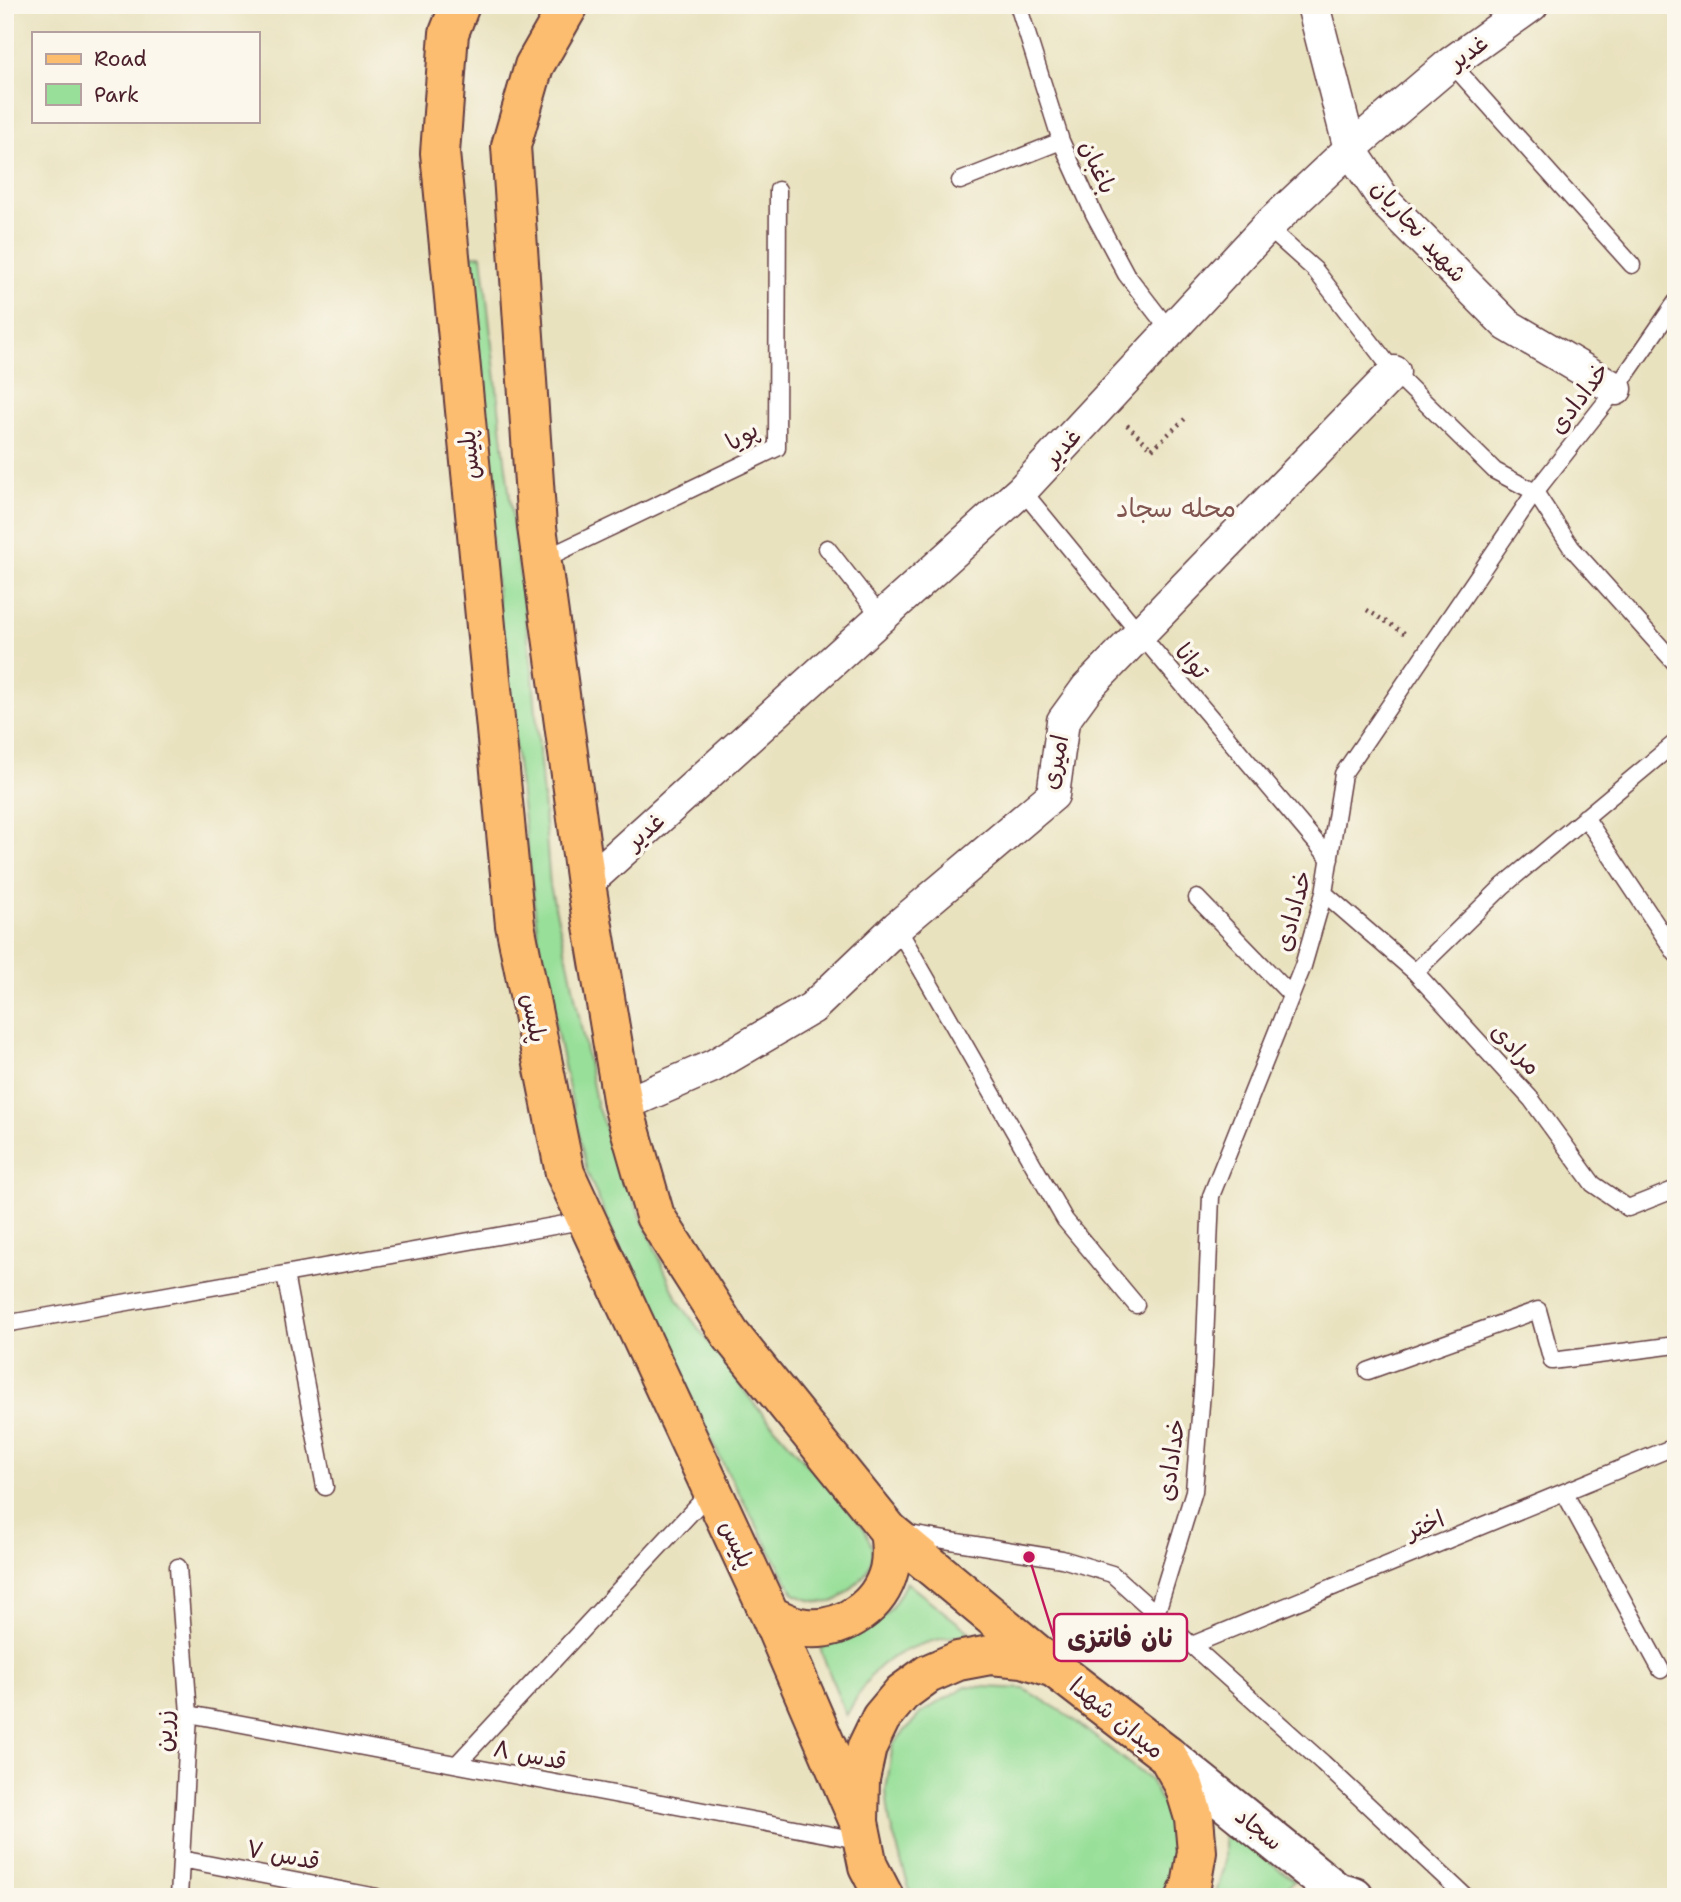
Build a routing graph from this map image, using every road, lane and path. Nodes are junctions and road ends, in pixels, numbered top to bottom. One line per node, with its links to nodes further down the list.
1 (460, 5): 40 (main road, پلیس)
2 (569, 5): 22 (main road)
3 (1018, 5): 7 (lane, باغبان)
4 (1313, 5): 8 (street, شهید نجاریان)
5 (1532, 5): 6 (street, غدیر)
6 (1451, 63): 8 (street, غدیر); 12 (lane)
7 (1061, 141): 9 (lane); 14 (lane, باغبان)
8 (1350, 149): 11 (street, غدیر); 16 (street, شهید نجاریان)
9 (960, 181)
10 (778, 190): 22 (lane, پویا)
11 (1267, 227): 14 (street, غدیر); 15 (lane)
12 (1632, 265)
13 (1676, 302): 16 (lane, خدادادی)
14 (1170, 331): 17 (street, غدیر)
15 (1394, 372): 20 (lane); 25 (street, امیری)
16 (1616, 389): 20 (lane, خدادادی)
17 (1103, 403): 18 (path); 19 (street, غدیر)
18 (1187, 416)
19 (1022, 491): 24 (street, غدیر); 25 (lane, توانا)
20 (1535, 492): 26 (lane, خدادادی); 27 (lane)
21 (827, 548): 24 (lane)
22 (542, 560): 31 (main road)
23 (1367, 610): 26 (path)
24 (881, 617): 31 (street, غدیر)
25 (1140, 634): 30 (lane, توانا); 34 (street, امیری)
26 (1428, 648): 30 (lane, خدادادی)
27 (1676, 664)
28 (1676, 742): 29 (lane)
29 (1585, 817): 35 (lane); 36 (lane)
30 (1330, 859): 32 (lane, خدادادی)
31 (586, 884): 38 (main road)
32 (1324, 893): 36 (lane, مرادی); 37 (lane, خدادادی)
33 (1197, 898): 37 (lane)
34 (897, 927): 38 (street, امیری); 42 (lane)
35 (1676, 954)
36 (1415, 972): 39 (lane, مرادی)
37 (1291, 995): 53 (lane, خدادادی)
38 (623, 1105): 50 (main road)
39 (1676, 1189)
40 (587, 1220): 41 (lane); 48 (main road, پلیس)
41 (285, 1274): 43 (lane); 47 (lane)
42 (1136, 1306)
43 (5, 1324)
44 (1676, 1345): 45 (lane)
45 (1368, 1371)
46 (1676, 1446): 49 (lane, اختر)
47 (325, 1487)
48 (712, 1490): 52 (main road, پلیس); 59 (lane)
49 (1564, 1492): 54 (lane, اختر); 56 (lane)
50 (889, 1531): 52 (main road); 53 (lane); 55 (main road)
51 (178, 1567): 57 (lane, زرین)
52 (771, 1615): 61 (main road, پلیس)
53 (1156, 1615): 54 (lane)
54 (1192, 1645): 66 (lane)
55 (1054, 1668): 58 (main road, میدان شهدا); 61 (main road, میدان شهدا)
56 (1661, 1670)
57 (188, 1714): 59 (lane, قدس ۸); 60 (lane, زرین)
58 (1167, 1755): 62 (street, سجاد); 65 (main road, میدان شهدا)
59 (457, 1764): 61 (lane, قدس ۸)
60 (181, 1859): 63 (lane, زرین); 64 (lane, قدس ۷)
61 (868, 1864)
62 (1334, 1895)
63 (179, 1897)
64 (377, 1897)
65 (1186, 1897)
66 (1466, 1897)

